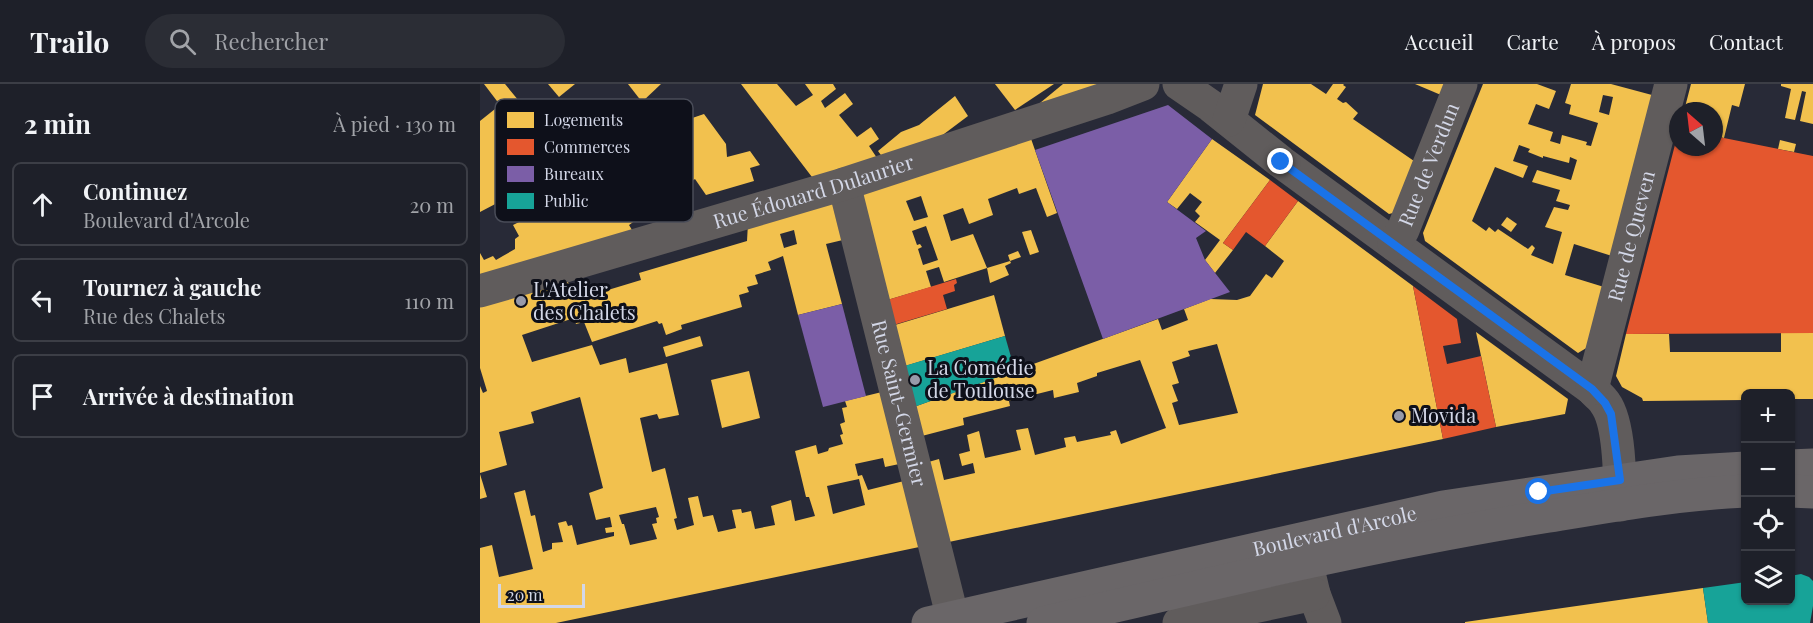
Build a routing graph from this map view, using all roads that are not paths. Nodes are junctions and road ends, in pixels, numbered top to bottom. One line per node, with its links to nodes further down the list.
1 (1143, 84): 7 (street, Rue Édouard Dulaurier)
2 (1179, 84): 6 (street)
3 (1241, 84): 6 (street)
4 (1461, 84): 8 (street, Rue de Verdun)
5 (1671, 84): 10 (street, Rue de Queven)
6 (1229, 120): 8 (street)
7 (844, 184): 9 (street, Rue Édouard Dulaurier); 20 (street, Rue Saint-Germier)
8 (1394, 244): 10 (street)
9 (480, 291)
10 (1592, 389): 17 (street)
11 (1795, 465): 12 (main road)
12 (1813, 465)
13 (1741, 468): 17 (main road, Boulevard d'Arcole)
14 (1795, 490): 16 (main road)
15 (1741, 491): 17 (main road, Boulevard d'Arcole)
16 (1813, 492)
17 (1620, 493): 18 (main road, Boulevard d'Arcole); 20 (main road, Boulevard d'Arcole)
18 (1307, 561): 19 (street); 21 (main road, Boulevard d'Arcole)
19 (1319, 608): 22 (street)
20 (945, 621)
21 (1043, 623)
22 (1179, 623)

